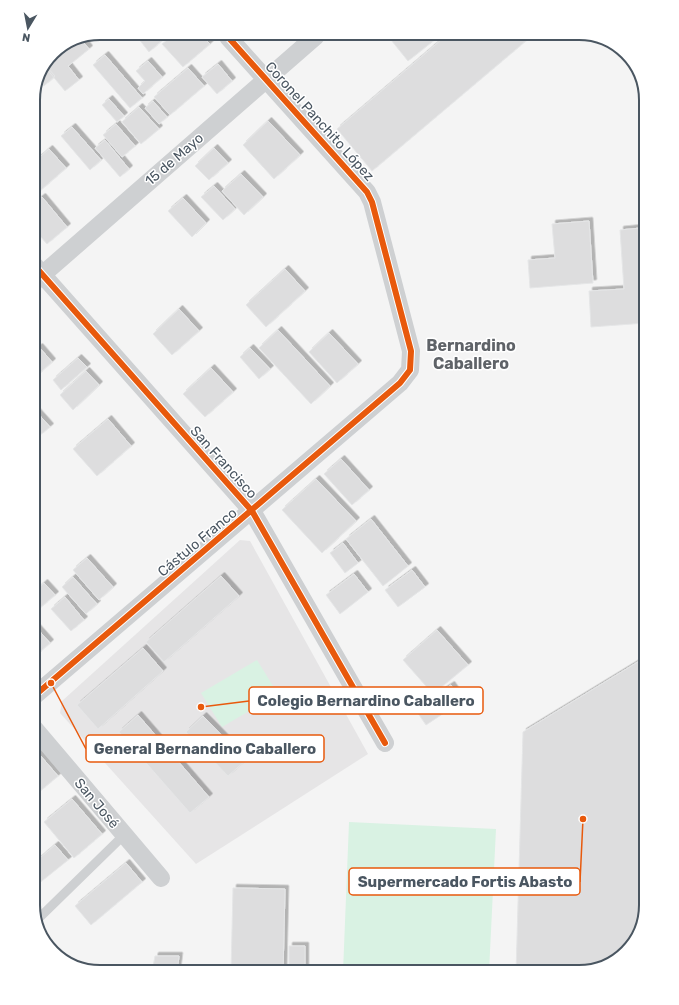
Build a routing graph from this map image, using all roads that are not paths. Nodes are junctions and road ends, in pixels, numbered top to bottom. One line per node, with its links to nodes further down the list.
1 (231, 40): 3 (street, Coronel Panchito López)
2 (311, 40): 3 (street, 15 de Mayo)
3 (265, 80): 4 (street, 15 de Mayo); 6 (street, Coronel Panchito López)
4 (40, 271)
5 (40, 278): 7 (street, San Francisco)
6 (410, 370): 7 (street, Cástulo Franco)
7 (252, 511): 8 (street, Cástulo Franco); 10 (street, San Francisco)
8 (40, 691)
9 (40, 735): 11 (street, San José)
10 (384, 743)
11 (124, 835): 12 (street, San José); 13 (lane)
12 (161, 878)
13 (41, 916)

